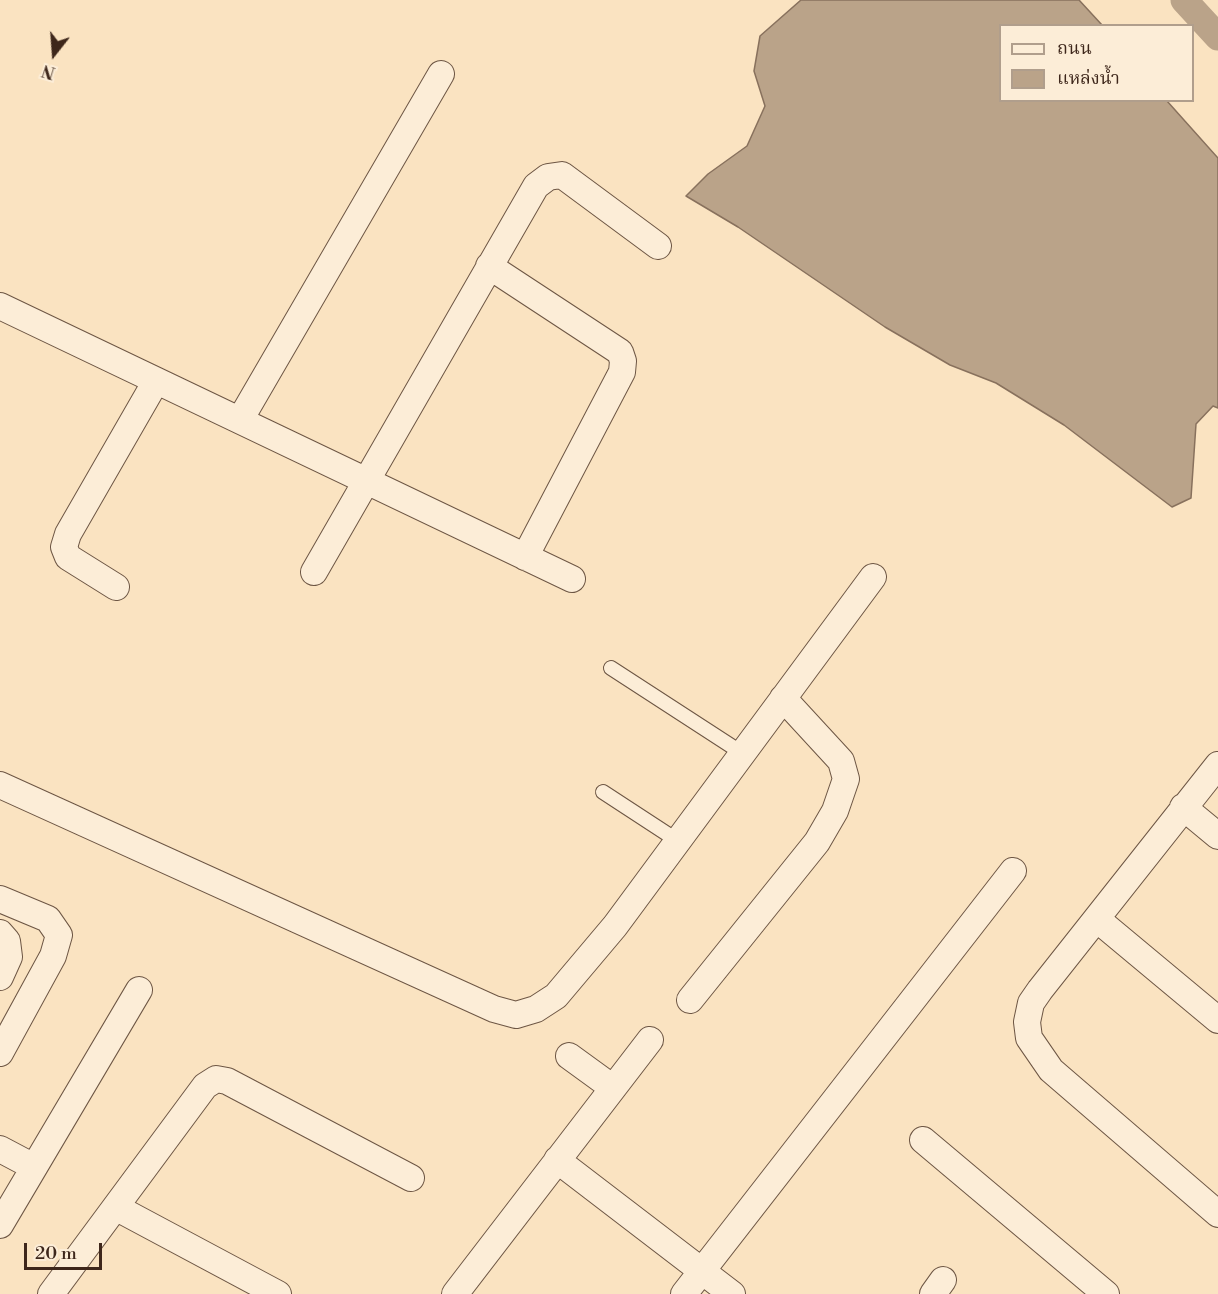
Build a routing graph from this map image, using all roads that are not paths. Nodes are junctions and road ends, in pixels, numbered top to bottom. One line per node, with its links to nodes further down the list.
1 (441, 74): 6 (street)
2 (658, 246): 3 (street)
3 (489, 266): 7 (street); 8 (street)
4 (0, 306): 5 (street)
5 (156, 381): 6 (street); 12 (street)
6 (240, 420): 7 (street)
7 (365, 480): 8 (street); 9 (street)
8 (525, 557): 11 (street)
9 (314, 572)
10 (873, 577): 14 (street)
11 (572, 579)
12 (116, 586)
13 (611, 668): 15 (lane)
14 (783, 698): 15 (street); 28 (street)
15 (742, 753): 21 (street)
16 (1218, 765): 19 (street)
17 (0, 786): 21 (street)
18 (603, 792): 21 (lane)
19 (1183, 807): 20 (street); 24 (street)
20 (1218, 836)
21 (678, 841)
22 (1013, 870): 42 (street)
23 (0, 899): 31 (street)
24 (1098, 920): 29 (street); 40 (street)
25 (0, 933): 26 (street)
26 (0, 977)
27 (139, 990): 37 (street)
28 (690, 1000)
29 (1218, 1020)
30 (650, 1040): 33 (street)
31 (0, 1053)
32 (568, 1056): 33 (street)
33 (613, 1088): 36 (street)
34 (922, 1140): 48 (street)
35 (0, 1149): 37 (street)
36 (556, 1160): 42 (street); 45 (street)
37 (34, 1167): 41 (street)
38 (411, 1178): 39 (street)
39 (117, 1208): 43 (street); 44 (street)
40 (1218, 1214)
41 (0, 1225)
42 (701, 1271): 46 (street); 47 (street)
43 (51, 1294)
44 (278, 1294)
45 (455, 1294)
46 (684, 1294)
47 (732, 1294)
48 (1106, 1294)

